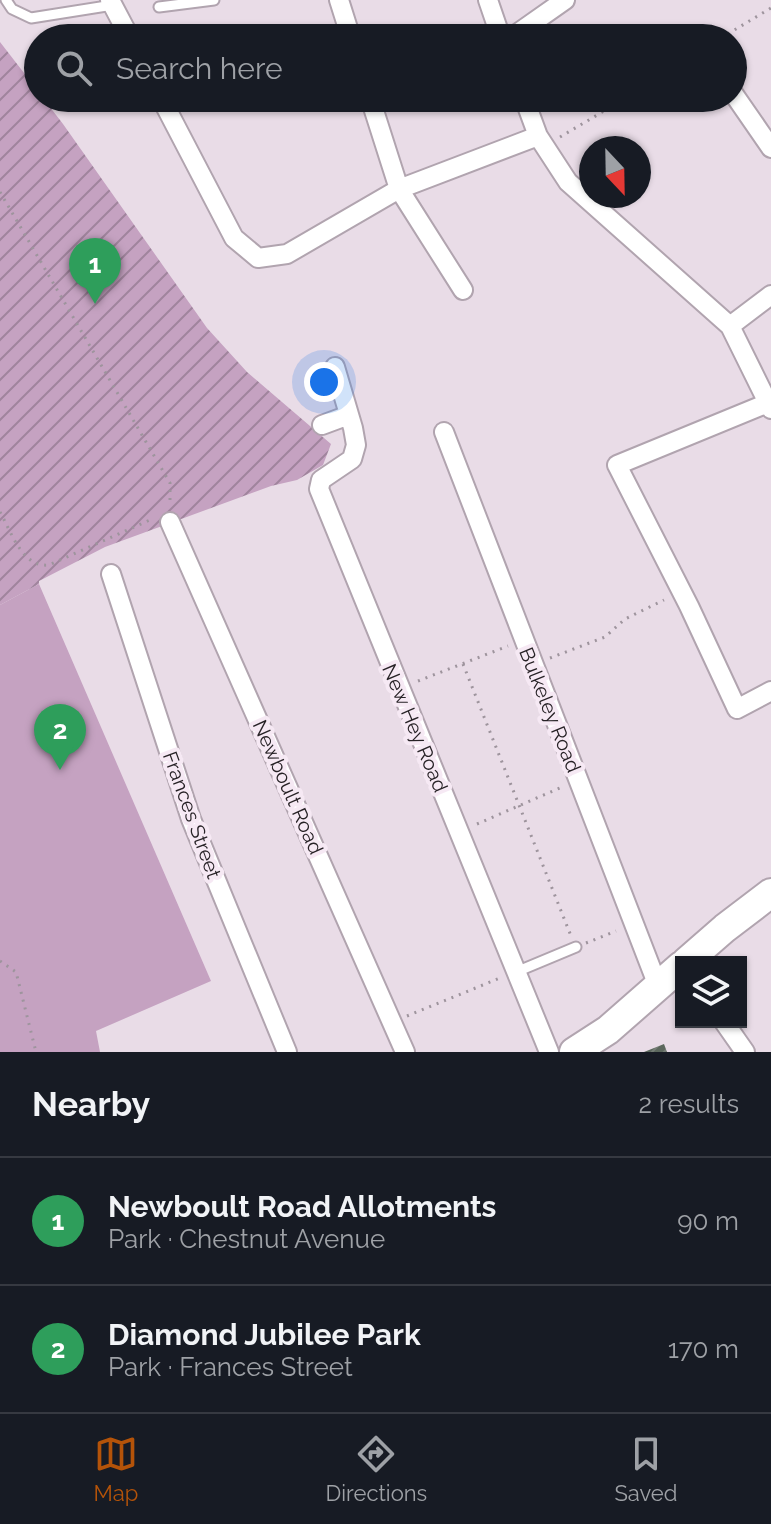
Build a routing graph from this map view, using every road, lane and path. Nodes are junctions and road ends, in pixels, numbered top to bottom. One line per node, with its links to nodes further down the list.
1 (6, 0): 6 (lane)
2 (214, 0): 7 (lane)
3 (339, 0): 10 (street)
4 (488, 0): 11 (street)
5 (565, 0): 12 (street)
6 (112, 3): 9 (street)
7 (159, 7)
8 (771, 8): 13 (path)
9 (123, 24)
10 (347, 24)
11 (496, 24)
12 (531, 24)
13 (744, 24)
14 (168, 112): 21 (street)
15 (374, 112): 21 (street)
16 (530, 112): 19 (street)
17 (598, 112): 19 (path)
18 (746, 112): 20 (street)
19 (541, 141): 21 (street); 25 (street)
20 (771, 148)
21 (399, 189): 23 (street)
22 (0, 192): 32 (path)
23 (463, 290)
24 (771, 295): 25 (street)
25 (730, 326): 27 (street)
26 (335, 367): 28 (street, New Hey Road)
27 (770, 406): 34 (street)
28 (349, 415): 29 (street); 38 (street, New Hey Road)
29 (322, 425)
30 (444, 432): 35 (street, Bulkeley Road)
31 (0, 512): 32 (path)
32 (170, 517): 51 (street, Newboult Road)
33 (111, 574): 54 (street, Frances Street)
34 (681, 590): 37 (path); 39 (street)
35 (523, 641): 36 (path); 37 (street, Bulkeley Road)
36 (463, 664): 38 (path); 41 (path)
37 (532, 665): 40 (street, Bulkeley Road)
38 (399, 689): 42 (street, New Hey Road)
39 (771, 691)
40 (578, 780): 41 (path); 44 (street, Bulkeley Road)
41 (520, 806): 42 (path); 45 (path)
42 (459, 831): 48 (street, New Hey Road)
43 (771, 893): 46 (main road)
44 (635, 924): 45 (path); 50 (street, Bulkeley Road)
45 (576, 947): 48 (lane)
46 (693, 956)
47 (0, 961): 53 (path)
48 (515, 972): 51 (path); 56 (street, New Hey Road)
49 (675, 972): 50 (main road)
50 (658, 986): 57 (main road)
51 (392, 1022): 55 (street, Newboult Road)
52 (728, 1028): 58 (street)
53 (36, 1052)
54 (287, 1052)
55 (405, 1052)
56 (549, 1052)
57 (574, 1052)
58 (745, 1052)

